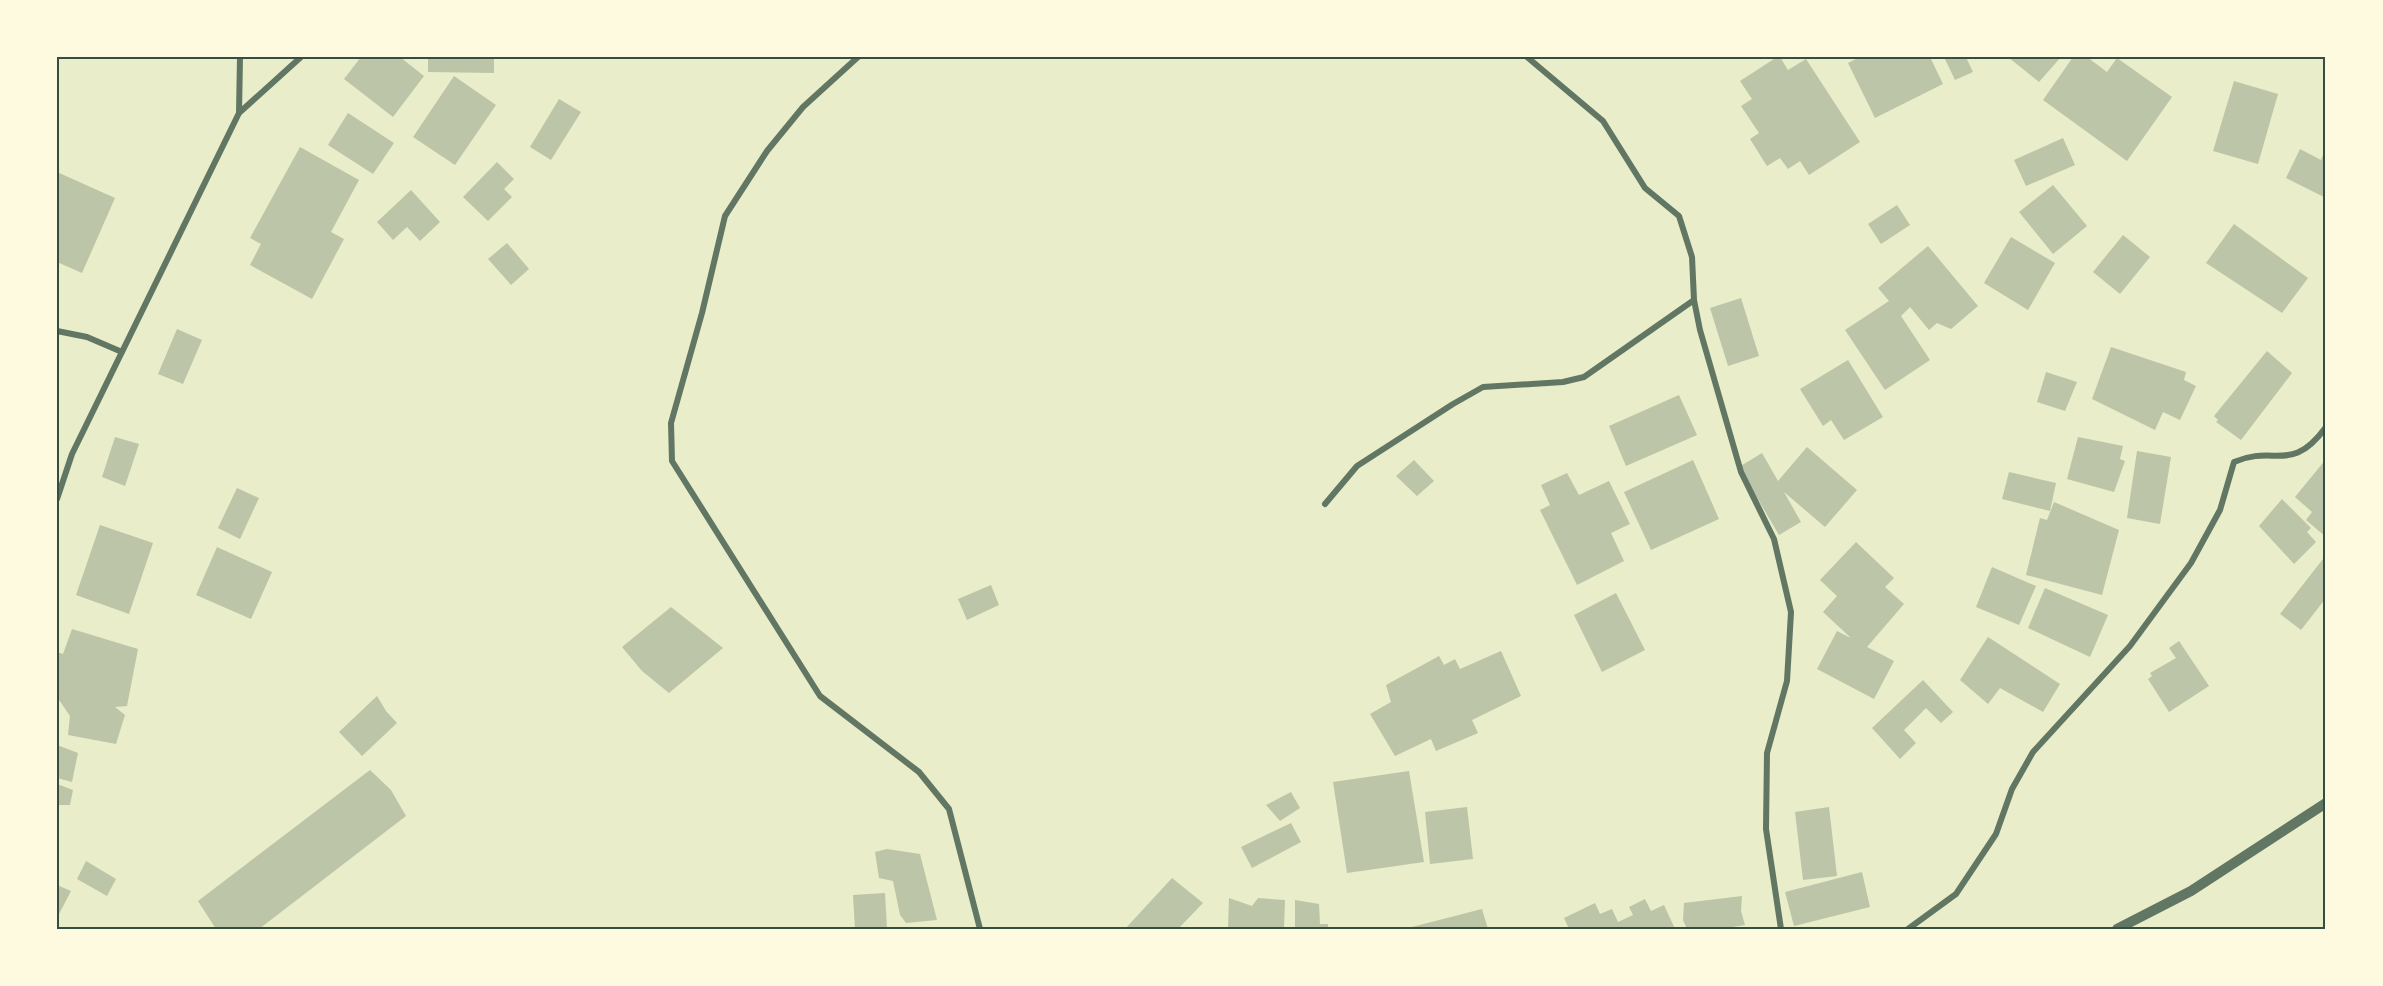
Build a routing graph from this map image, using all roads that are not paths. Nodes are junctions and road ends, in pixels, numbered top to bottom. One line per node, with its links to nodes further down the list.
1 (240, 57): 5 (street)
2 (301, 57): 5 (street)
3 (858, 57): 13 (street)
4 (1527, 57): 6 (street)
5 (239, 113): 8 (street)
6 (1694, 300): 11 (street); 14 (street)
7 (57, 331): 8 (street)
8 (122, 352): 10 (street)
9 (2326, 426): 15 (street)
10 (57, 499)
11 (1325, 504)
12 (2326, 803): 16 (street)
13 (980, 929)
14 (1781, 929)
15 (1908, 929)
16 (2117, 929)

